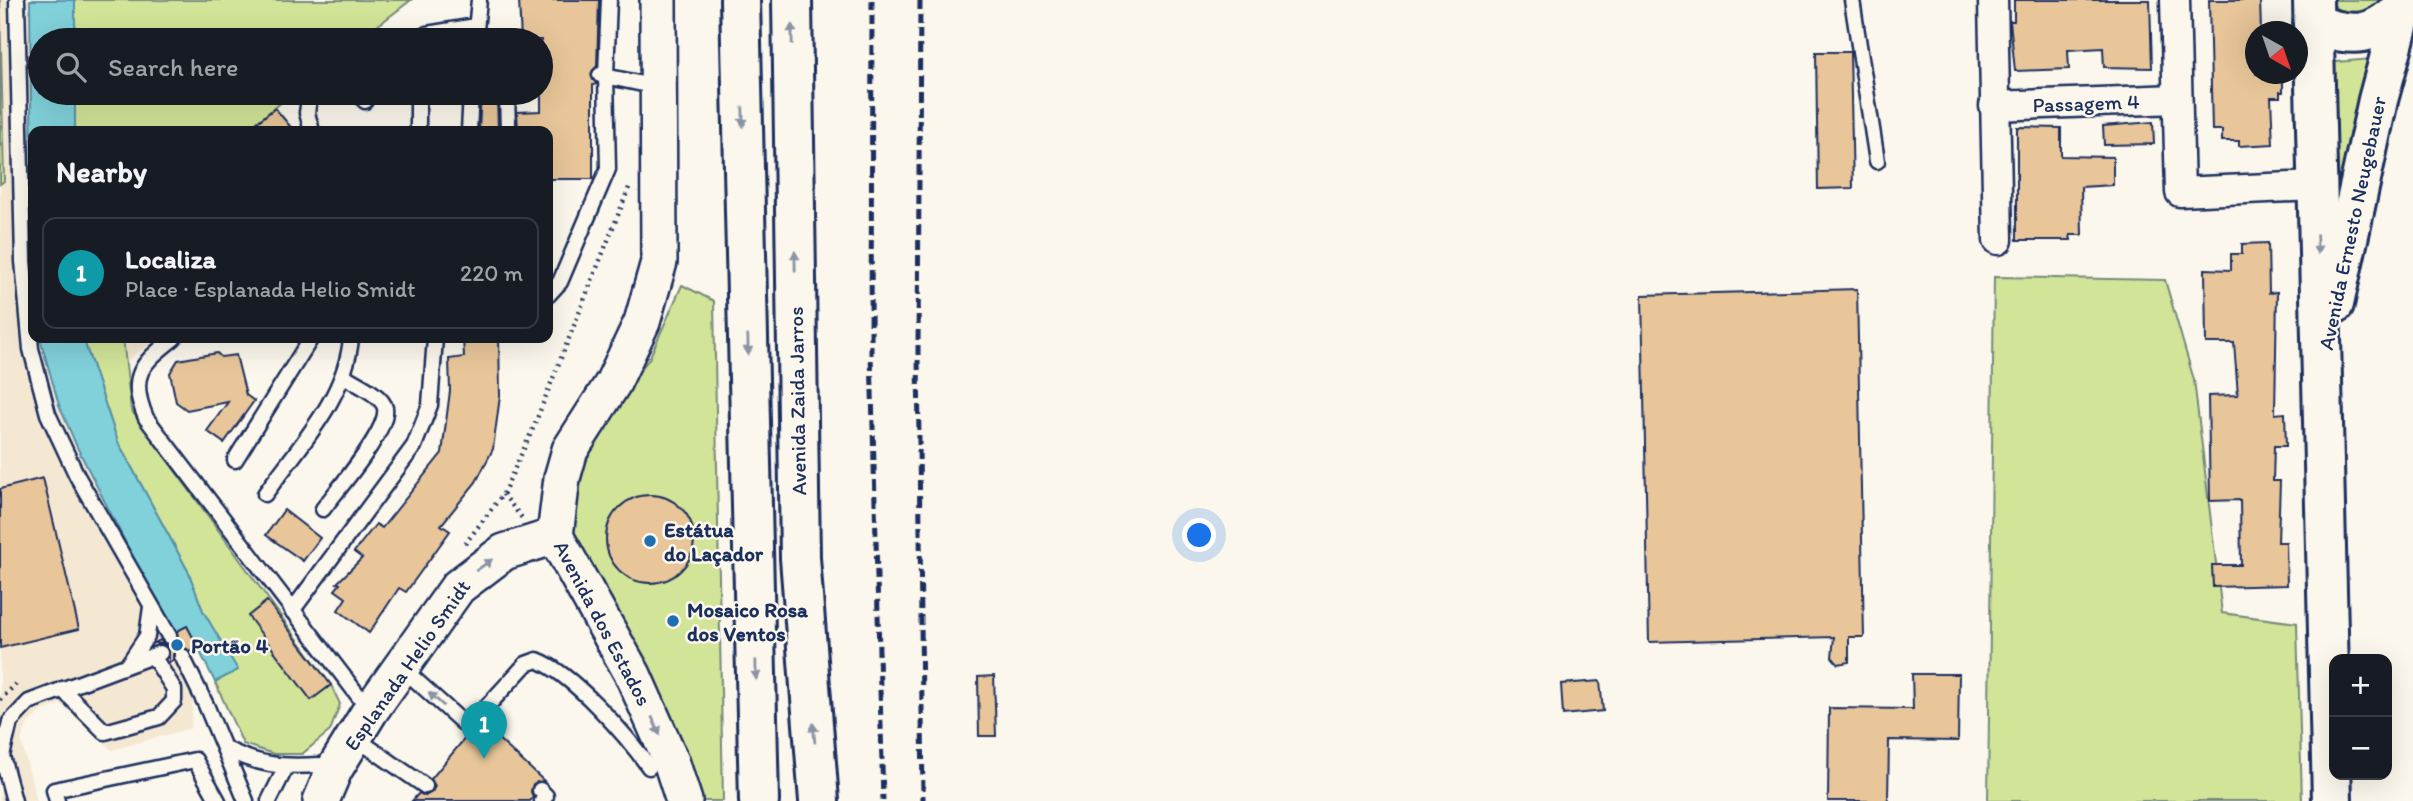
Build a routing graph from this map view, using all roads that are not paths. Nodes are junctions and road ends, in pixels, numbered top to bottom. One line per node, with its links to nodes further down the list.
1 (17, 0): 29 (lane)
2 (479, 0): 12 (lane)
3 (609, 0): 13 (lane)
4 (657, 0): 14 (street, Avenida dos Estados)
5 (740, 0): 62 (main road, one-way to 62)
6 (792, 0): 63 (main road, Avenida Zaida Jarros, one-way to 6)
7 (1852, 0): 25 (lane)
8 (1993, 0): 20 (street)
9 (2175, 0): 15 (street)
10 (2408, 2): 11 (main road); 35 (main road, Avenida Ernesto Neugebauer)
11 (2313, 12): 26 (main road, Avenida Ernesto Neugebauer)
12 (476, 28)
13 (603, 75): 14 (lane); 28 (lane)
14 (657, 87): 40 (street, Avenida dos Estados)
15 (2177, 99): 20 (street, Passagem 4); 26 (street)
16 (308, 105): 21 (lane)
17 (418, 105): 22 (lane)
18 (470, 105): 23 (lane)
19 (507, 105): 24 (lane)
20 (1994, 106): 27 (street)
21 (311, 126)
22 (418, 126)
23 (469, 126)
24 (508, 126)
25 (1877, 161)
26 (2315, 186): 35 (main road, Avenida Ernesto Neugebauer, one-way to 35)
27 (1998, 240)
28 (553, 290)
29 (28, 310)
30 (31, 343): 41 (lane)
31 (168, 343): 42 (lane)
32 (308, 343): 37 (lane)
33 (350, 343): 36 (lane)
34 (435, 343): 42 (lane)
35 (2321, 364): 64 (main road, Avenida Ernesto Neugebauer)
36 (342, 376): 38 (lane); 39 (lane)
37 (236, 460)
38 (265, 494)
39 (323, 509)
40 (555, 536): 45 (street, Esplanada Helio Smidt, one-way to 40); 61 (street, Avenida dos Estados, one-way to 61)
41 (151, 607): 43 (lane); 46 (lane)
42 (292, 611): 49 (lane)
43 (169, 636)
44 (182, 656): 51 (lane)
45 (401, 667): 49 (street, Esplanada Helio Smidt); 50 (lane, one-way to 45)
46 (125, 668): 47 (lane); 47 (lane)
47 (62, 689): 56 (lane)
48 (481, 713): 53 (lane)
49 (362, 724): 54 (street, Esplanada Helio Smidt); 55 (lane)
50 (472, 731)
51 (224, 748): 52 (lane); 59 (lane)
52 (286, 767): 54 (lane); 60 (lane)
53 (649, 767)
54 (318, 781)
55 (425, 786)
56 (14, 801)
57 (57, 801): 58 (lane)
58 (218, 801)
59 (246, 801)
60 (269, 801)
61 (684, 801)
62 (759, 801)
63 (819, 801)
64 (2332, 801)

